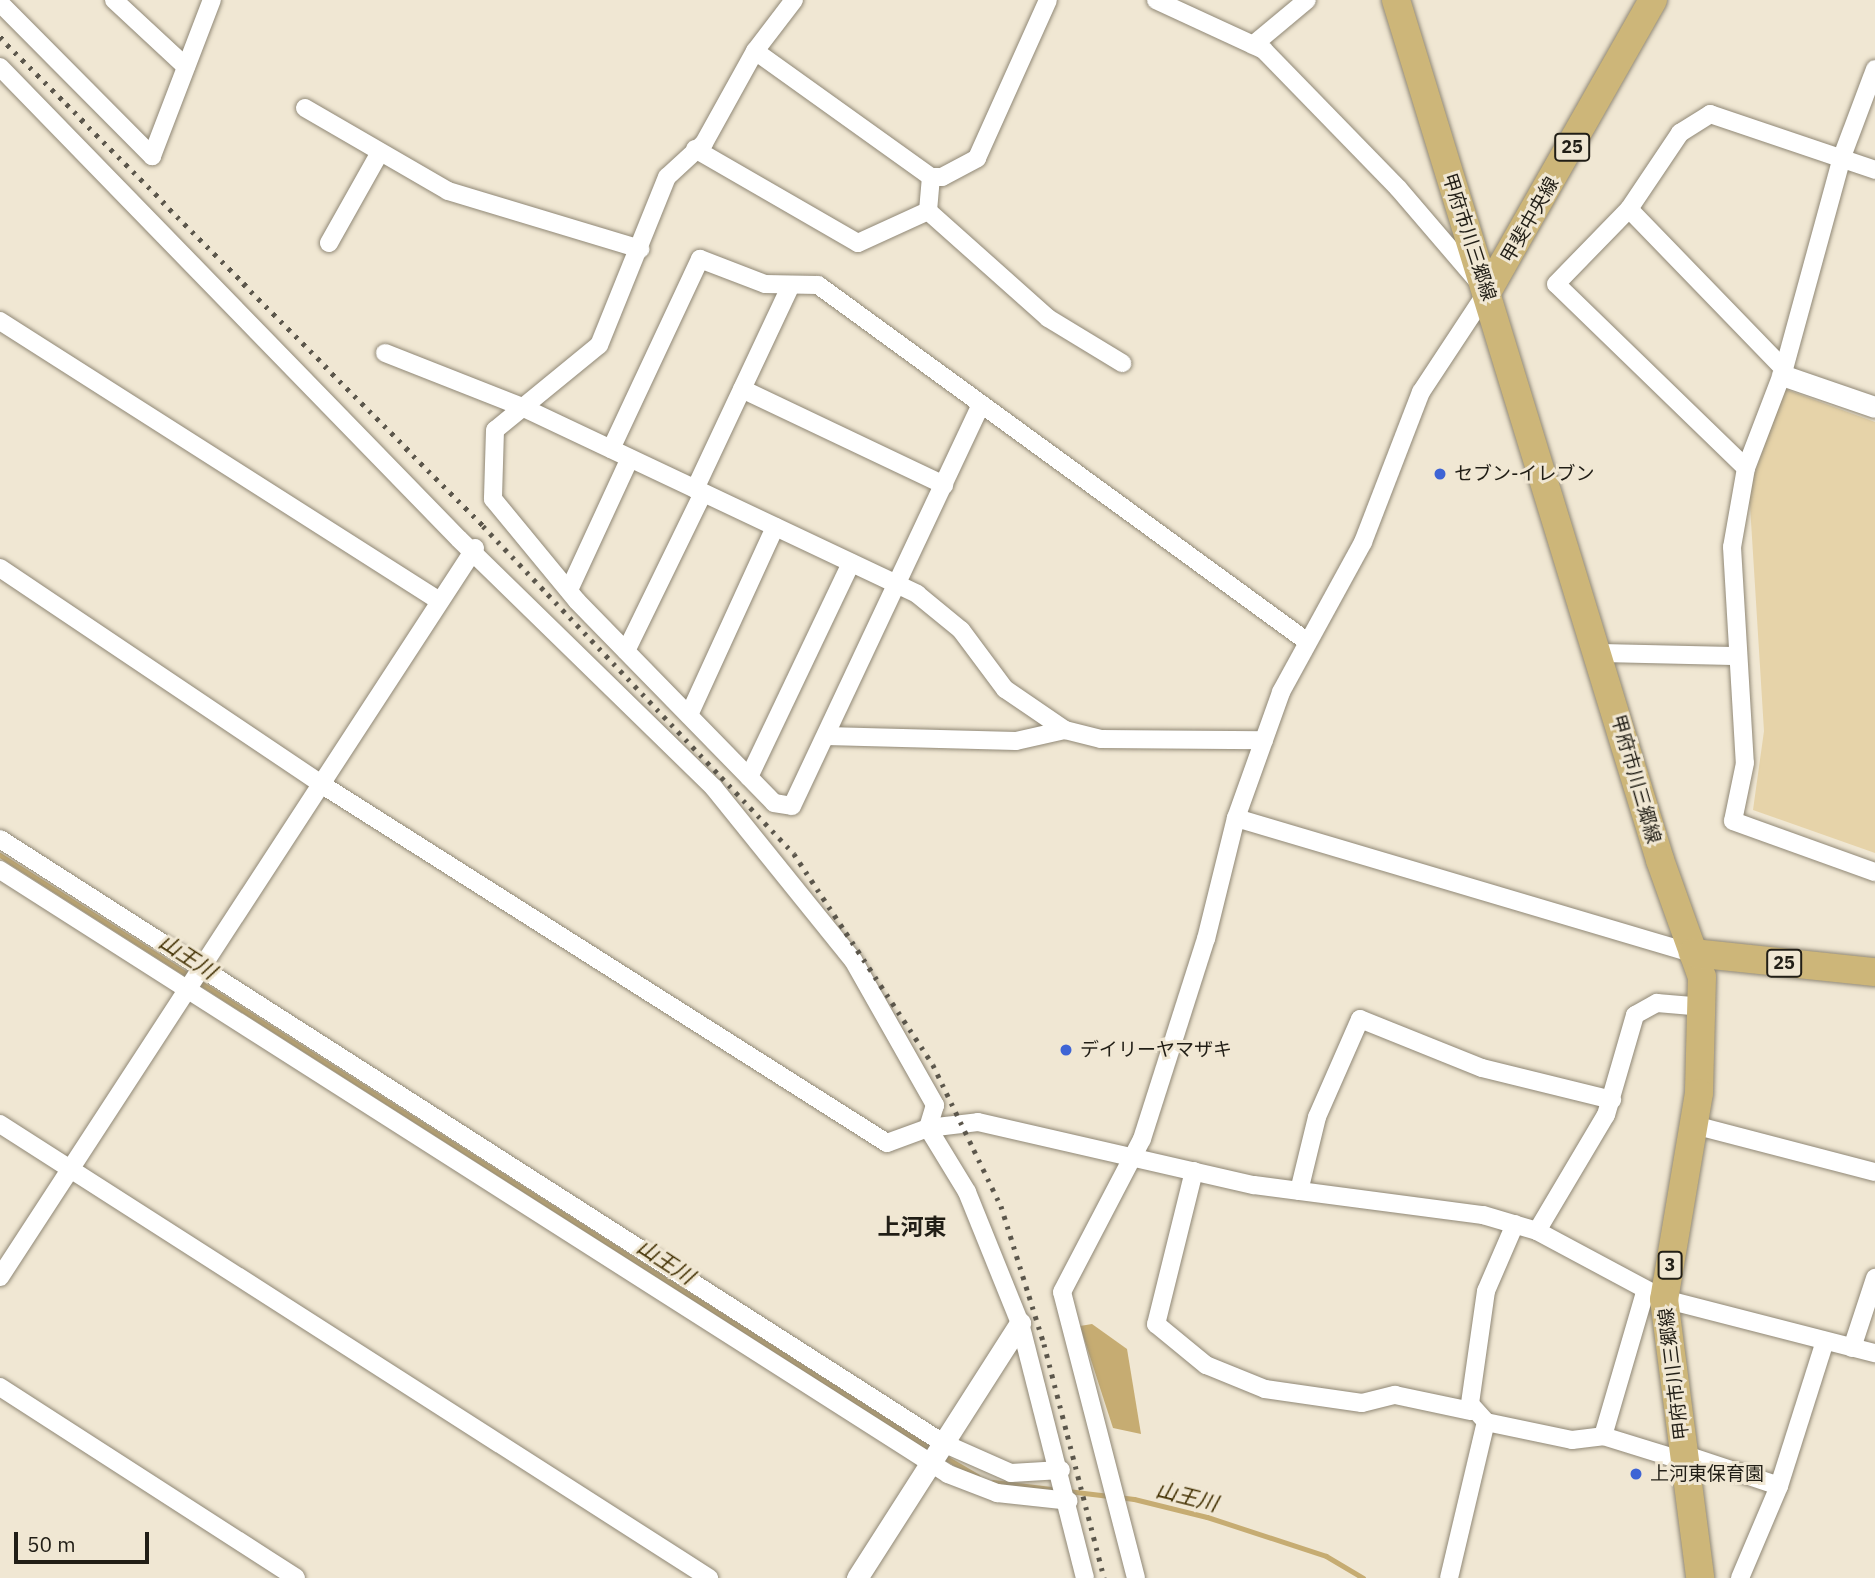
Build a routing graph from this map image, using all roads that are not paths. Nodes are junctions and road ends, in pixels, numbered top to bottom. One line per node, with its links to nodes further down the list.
1 (114, 0): 13 (street)
2 (212, 0): 13 (street)
3 (794, 0): 11 (street)
4 (1048, 0): 20 (street)
5 (1156, 0): 10 (street)
6 (1307, 0): 10 (street)
7 (1396, 0): 26 (main road, 甲府市川三郷線 / 3)
8 (1653, 0): 26 (main road, 甲斐中央線 / 25)
9 (0, 3): 13 (street)
10 (1254, 45): 26 (street)
11 (755, 51): 16 (street); 20 (street)
12 (0, 67): 41 (street)
13 (186, 67)
14 (1875, 69): 18 (street)
15 (305, 108): 17 (street)
16 (695, 149): 22 (street); 24 (street)
17 (380, 152): 23 (street); 24 (street)
18 (1842, 156): 19 (street); 21 (street); 30 (street)
19 (1875, 170)
20 (931, 177): 22 (street)
21 (1629, 209): 30 (street); 37 (street)
22 (928, 211): 29 (street)
23 (329, 243)
24 (640, 250): 33 (street)
25 (791, 285): 31 (street); 32 (street); 35 (street)
26 (1487, 292): 47 (street); 49 (main road, 甲府市川三郷線 / 3)
27 (0, 321): 46 (street)
28 (385, 352): 33 (street)
29 (1122, 363)
30 (1783, 372): 34 (street); 37 (street)
31 (742, 389): 38 (street); 39 (street)
32 (981, 404): 38 (street); 47 (street)
33 (522, 407): 35 (street); 45 (street)
34 (1875, 407)
35 (611, 449): 36 (street)
36 (630, 458): 39 (street); 45 (street)
37 (1746, 468): 50 (street)
38 (944, 485): 44 (street)
39 (699, 491): 40 (street); 48 (street)
40 (775, 527): 42 (street); 51 (street)
41 (475, 548): 46 (street); 68 (street)
42 (851, 563): 44 (street); 55 (street)
43 (0, 568): 56 (street)
44 (898, 585): 52 (street); 53 (street)
45 (569, 590): 48 (street)
46 (438, 600): 56 (street)
47 (1305, 640): 54 (street)
48 (626, 651): 51 (street)
49 (1600, 653): 50 (street); 61 (main road, 甲府市川三郷線 / 3)
50 (1734, 656): 60 (street)
51 (689, 715): 55 (street)
52 (1065, 730): 53 (street); 54 (street)
53 (826, 736): 55 (street)
54 (1264, 740): 57 (street)
55 (749, 777)
56 (321, 783): 63 (street); 68 (street)
57 (1236, 818): 61 (street); 69 (street)
58 (0, 839): 63 (street)
59 (0, 870): 63 (street)
60 (1875, 872)
61 (1693, 953): 62 (main road, 25); 64 (main road, 甲府市川三郷線 / 3)
62 (1875, 972)
63 (193, 977): 70 (street); 87 (street); 89 (street)
64 (1704, 1007): 65 (street); 67 (main road, 甲府市川三郷線 / 3)
65 (1612, 1100): 73 (street); 75 (street)
66 (0, 1124): 70 (street)
67 (1694, 1125): 72 (street); 78 (main road, 甲府市川三郷線 / 3)
68 (928, 1128): 69 (street); 79 (street)
69 (1134, 1156): 71 (street); 96 (street)
70 (71, 1169): 76 (street); 93 (street)
71 (1194, 1171): 73 (street); 84 (street)
72 (1875, 1172)
73 (1299, 1191): 74 (street)
74 (1514, 1224): 75 (street); 84 (street)
75 (1537, 1231): 78 (street)
76 (0, 1277)
77 (1875, 1278): 81 (street)
78 (1655, 1295): 80 (street); 86 (street); 88 (main road, 甲府市川三郷線 / 3)
79 (1020, 1323): 87 (street); 91 (street)
80 (1825, 1341): 81 (street); 90 (street)
81 (1852, 1348): 82 (street)
82 (1875, 1353)
83 (0, 1387): 92 (street)
84 (1471, 1410): 85 (street)
85 (1486, 1422): 86 (street); 97 (street)
86 (1603, 1436): 88 (street)
87 (943, 1443): 89 (street); 91 (street)
88 (1684, 1458): 90 (street); 98 (main road, 甲府市川三郷線 / 3)
89 (931, 1461): 91 (street); 94 (street)
90 (1779, 1486): 99 (street)
91 (1065, 1487): 95 (street)
92 (296, 1578)
93 (709, 1578)
94 (857, 1578)
95 (1085, 1578)
96 (1136, 1578)
97 (1449, 1578)
98 (1700, 1578)
99 (1740, 1578)

